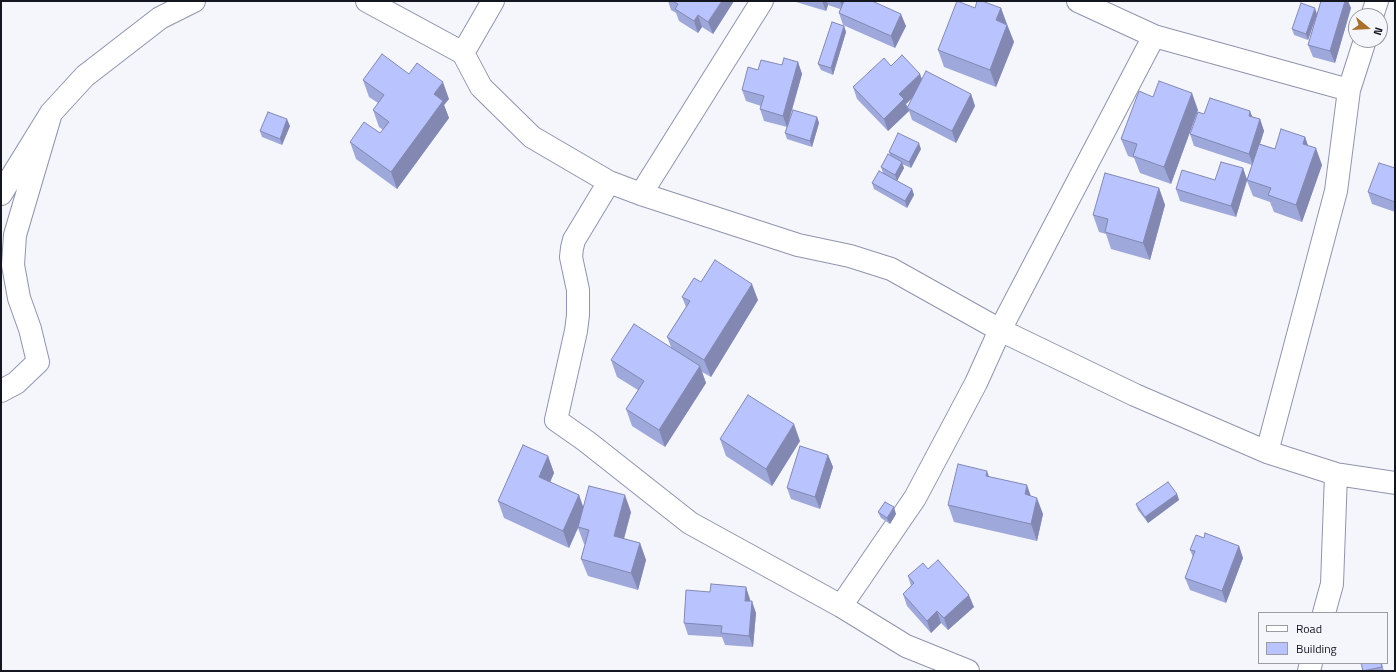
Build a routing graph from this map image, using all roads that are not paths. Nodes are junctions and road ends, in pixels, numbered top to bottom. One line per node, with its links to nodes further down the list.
1 (194, 1): 10 (street)
2 (367, 1): 8 (street)
3 (493, 1): 8 (street)
4 (762, 1): 13 (street)
5 (1078, 1): 6 (street)
6 (1154, 36): 9 (street); 14 (street)
7 (1362, 48): 9 (street)
8 (463, 54): 11 (street)
9 (1349, 90): 16 (street)
10 (51, 113): 12 (street); 15 (street)
11 (609, 182): 13 (street); 19 (street)
12 (1, 194)
13 (642, 194): 14 (street)
14 (1000, 330): 16 (street); 19 (street)
15 (1, 391)
16 (1267, 452): 17 (street)
17 (1336, 474): 18 (street); 20 (street)
18 (1395, 483)
19 (841, 606): 21 (street)
20 (1324, 612)
21 (968, 671)

